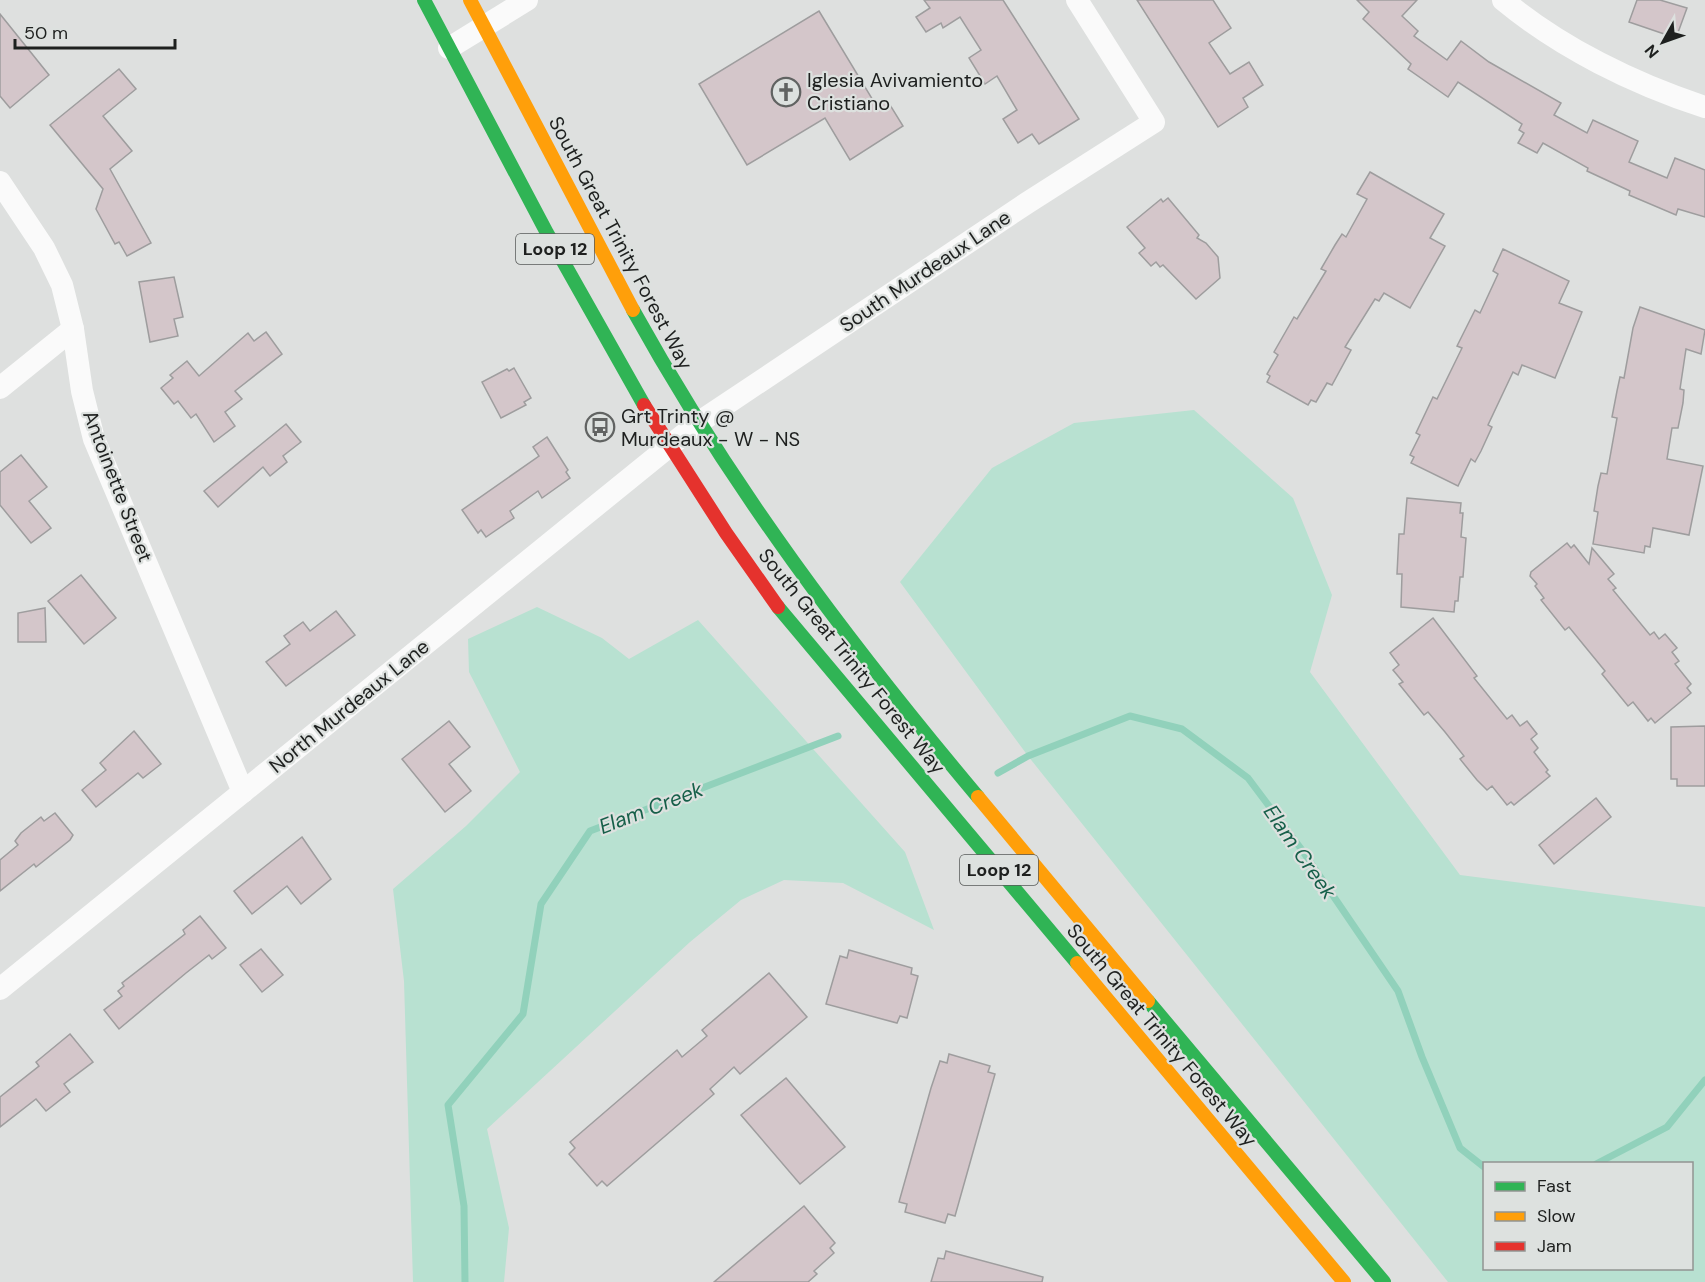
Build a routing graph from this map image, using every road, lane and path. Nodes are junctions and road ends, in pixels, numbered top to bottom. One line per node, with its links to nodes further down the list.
1 (424, 0): 7 (main road, South Great Trinity Forest Way / Loop 12)
2 (470, 0): 6 (main road, South Great Trinity Forest Way / Loop 12)
3 (527, 0): 6 (street)
4 (1077, 0): 12 (street, South Murdeaux Lane)
5 (1503, 0): 8 (street)
6 (484, 28): 7 (street); 12 (main road, South Great Trinity Forest Way / Loop 12)
7 (449, 48): 13 (main road, South Great Trinity Forest Way / Loop 12)
8 (1705, 107)
9 (0, 182): 10 (street, Antoinette Street)
10 (73, 329): 11 (street); 14 (street, Antoinette Street)
11 (0, 388)
12 (698, 423): 13 (street, North Murdeaux Lane); 17 (main road, South Great Trinity Forest Way / Loop 12)
13 (668, 447): 14 (street, North Murdeaux Lane); 16 (main road, South Great Trinity Forest Way / Loop 12)
14 (243, 792): 15 (street, North Murdeaux Lane)
15 (0, 988)
16 (1344, 1282)
17 (1384, 1282)

